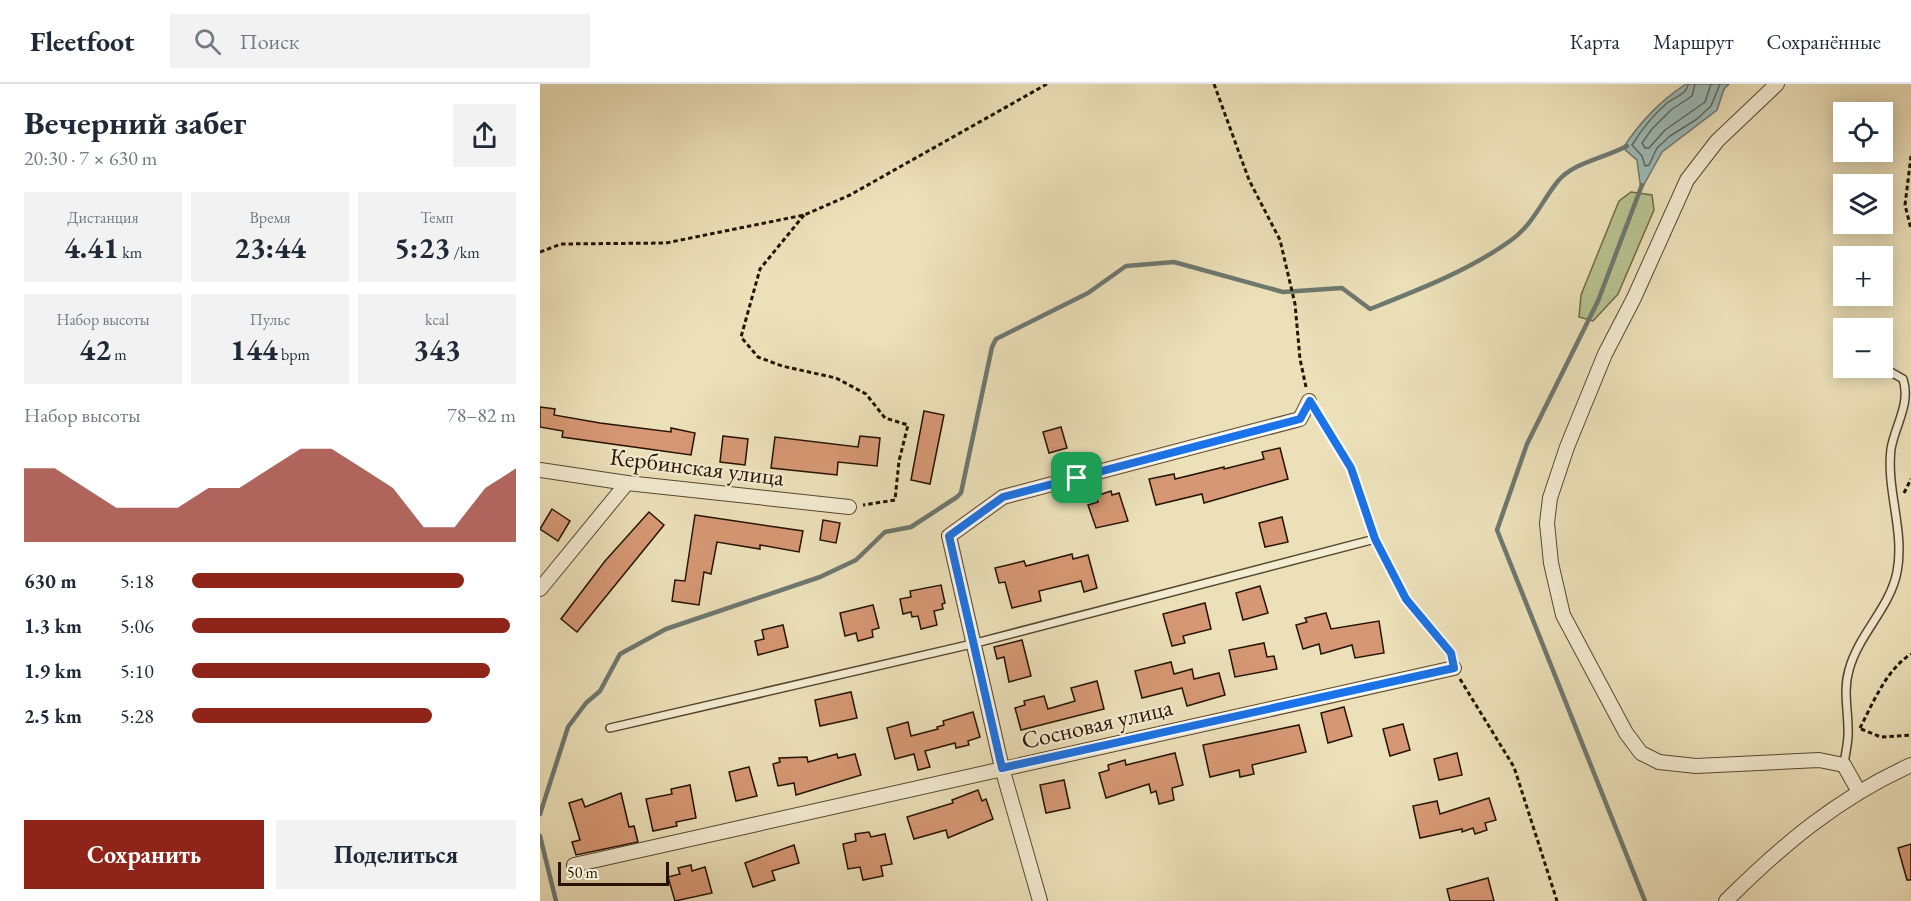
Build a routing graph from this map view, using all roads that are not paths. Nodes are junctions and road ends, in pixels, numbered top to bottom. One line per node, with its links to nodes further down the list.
1 (1777, 84): 12 (street)
2 (1893, 374): 12 (lane)
3 (1310, 401): 9 (street)
4 (540, 470): 5 (street, Кербинская улица)
5 (627, 483): 6 (street, Кербинская улица); 8 (street)
6 (849, 507)
7 (1375, 539): 9 (lane)
8 (540, 590)
9 (972, 645): 11 (lane); 14 (street)
10 (1454, 668): 14 (street, Сосновая улица)
11 (610, 728)
12 (1844, 765): 15 (street)
13 (1911, 765): 15 (street)
14 (1002, 768): 16 (street, Сосновая улица); 17 (street)
15 (1859, 792): 18 (street)
16 (574, 865)
17 (1040, 901)
18 (1726, 901)

